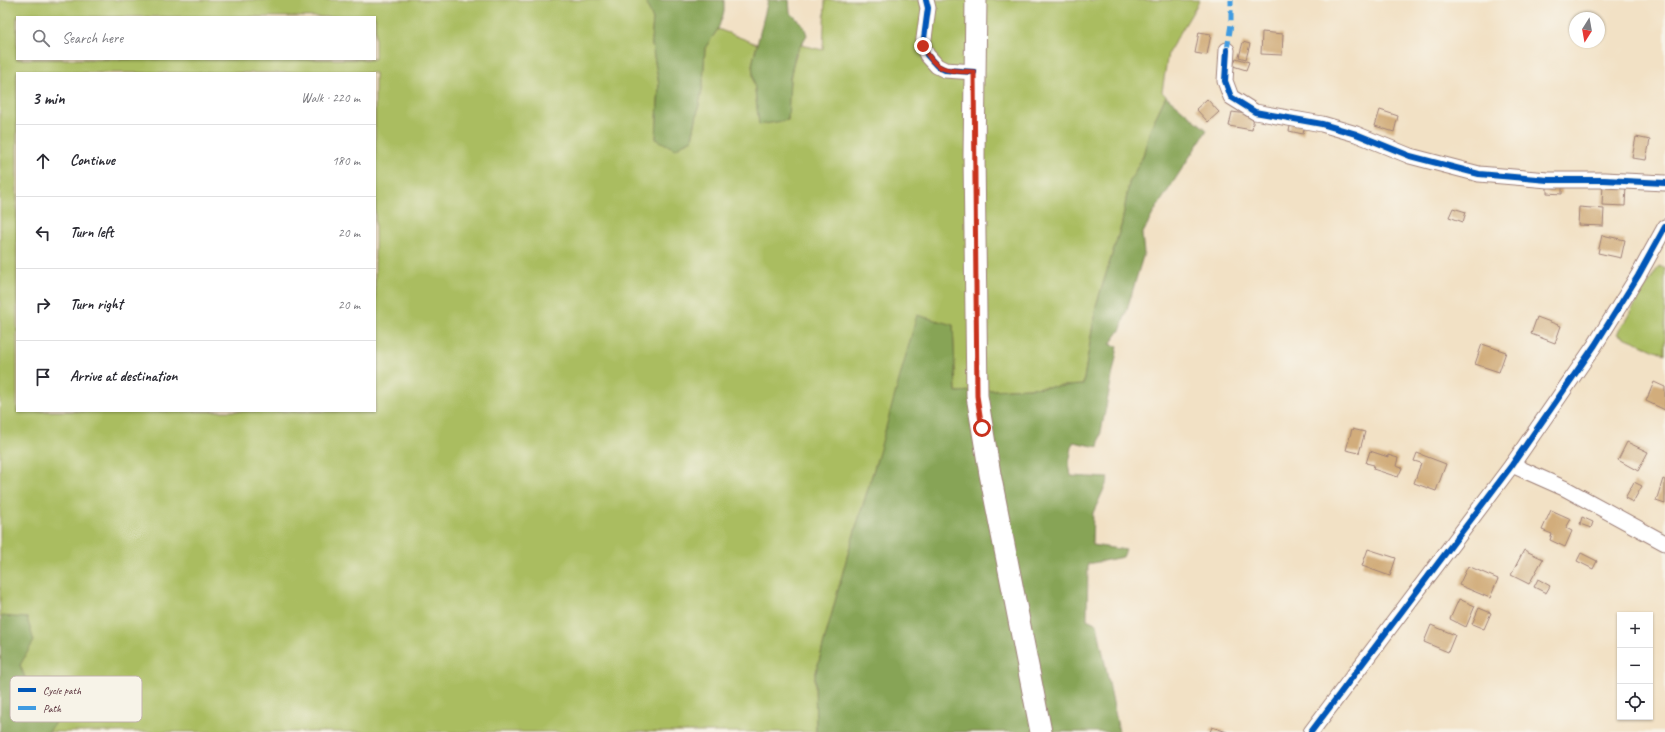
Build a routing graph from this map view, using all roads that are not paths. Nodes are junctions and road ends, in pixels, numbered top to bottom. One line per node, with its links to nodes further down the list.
1 (926, 0): 4 (street)
2 (976, 0): 4 (main road)
3 (1227, 50): 5 (street)
4 (974, 72): 9 (main road)
5 (1665, 183)
6 (1665, 227): 7 (street)
7 (1512, 465): 8 (street); 10 (street)
8 (1665, 543)
9 (1041, 732)
10 (1311, 732)

